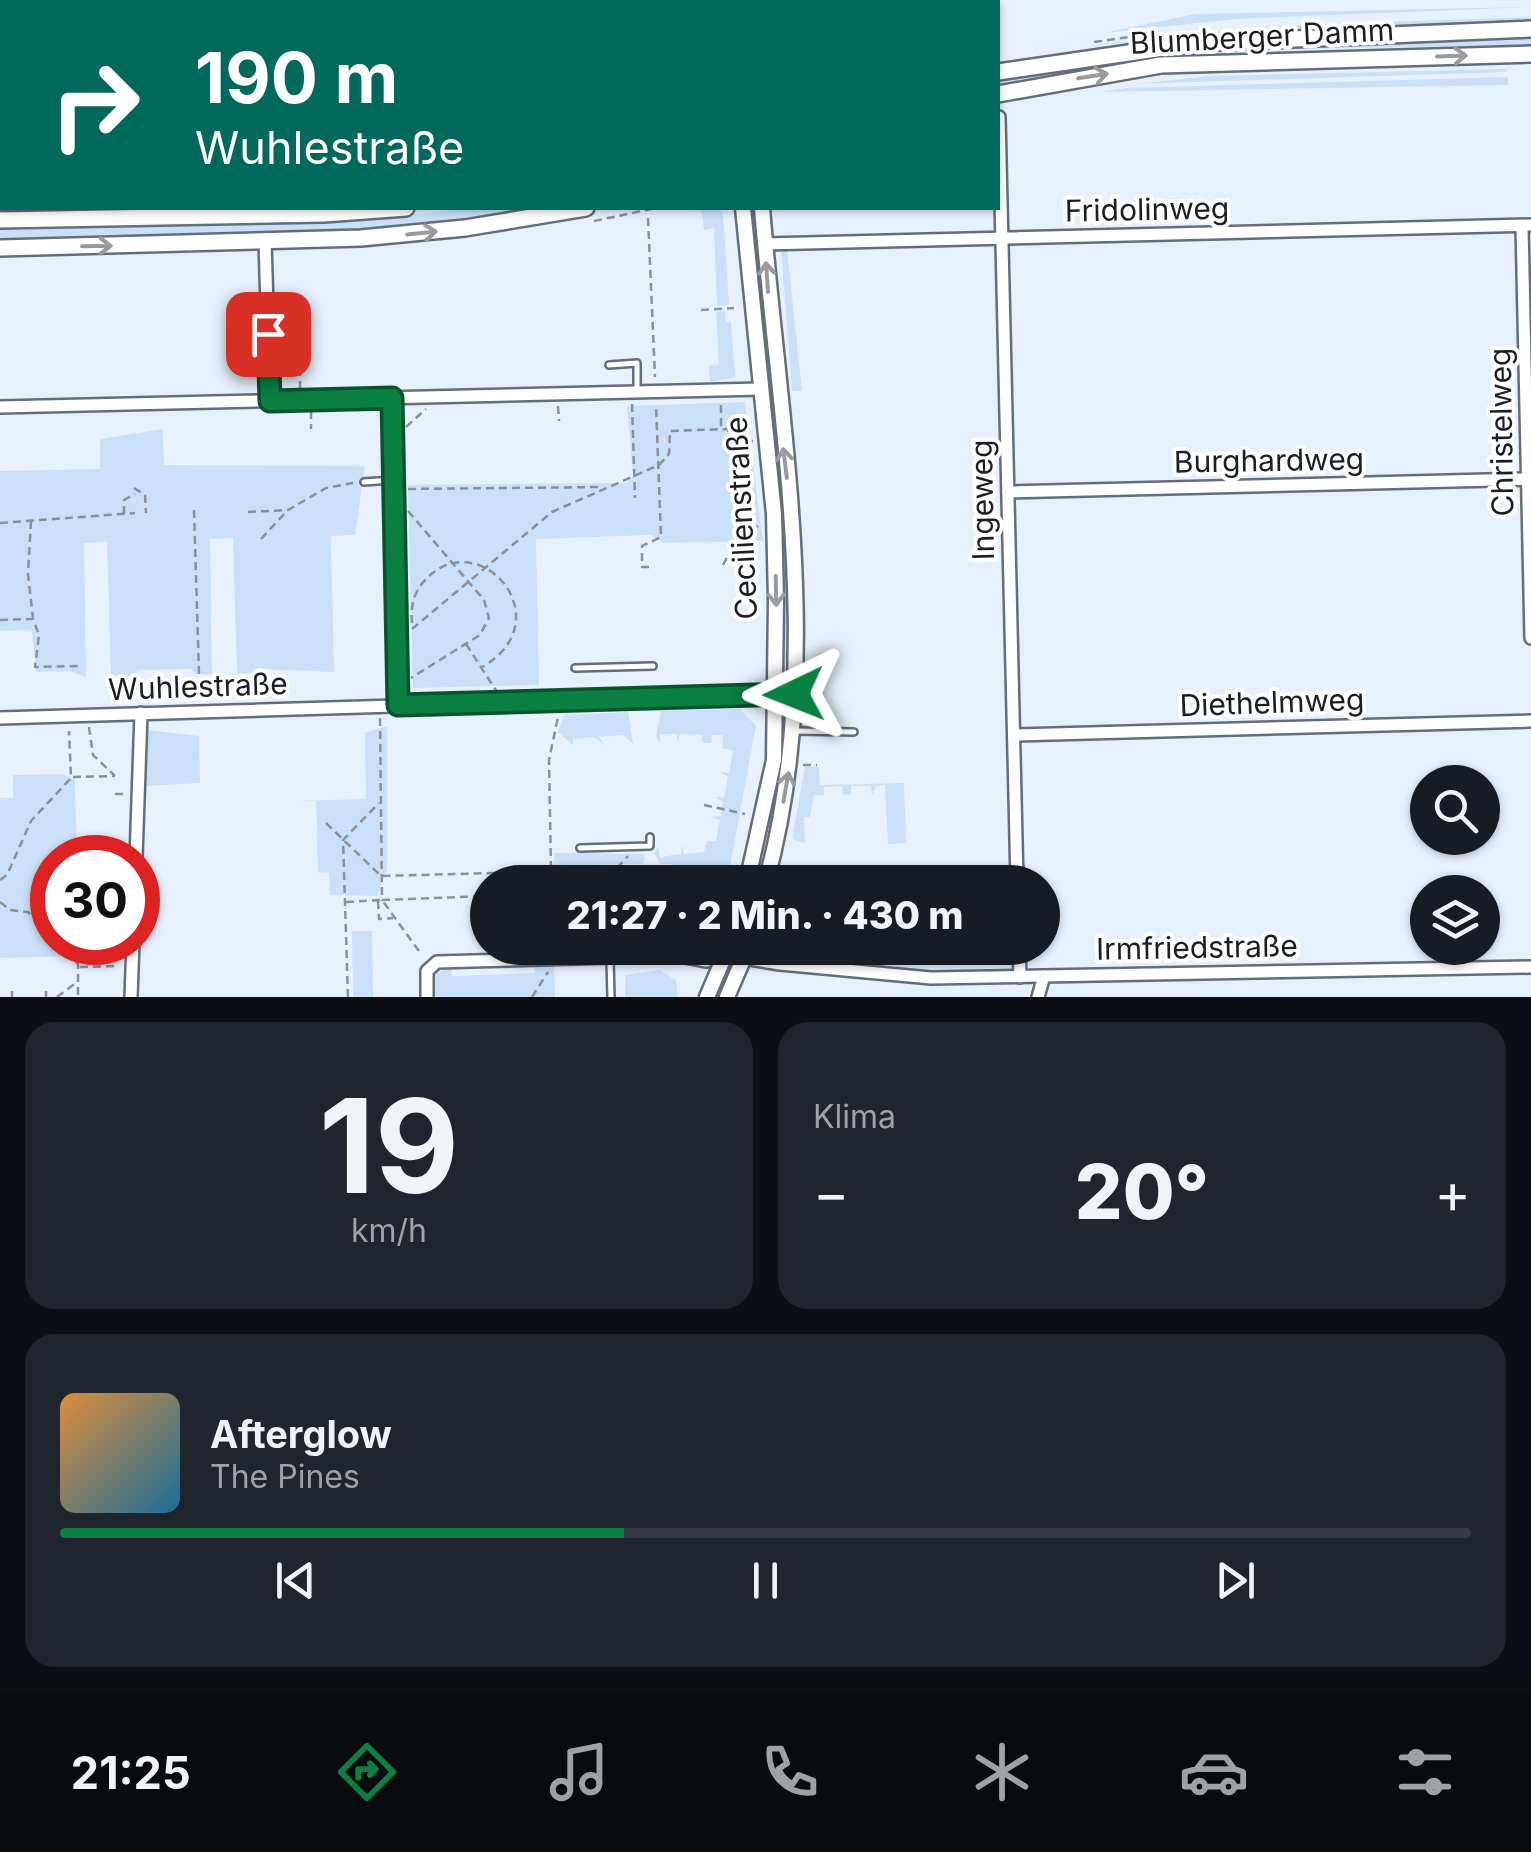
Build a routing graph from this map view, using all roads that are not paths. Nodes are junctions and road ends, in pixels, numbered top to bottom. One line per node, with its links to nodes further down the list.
1 (1531, 29): 3 (main road, Blumberger Damm)
2 (1531, 54): 4 (main road, Blumberger Damm, one-way to 2)
3 (1000, 72)
4 (1000, 94)
5 (1000, 178): 12 (street, Ingeweg)
6 (379, 210): 10 (main road)
7 (573, 210): 13 (main road, one-way to 7)
8 (743, 210): 17 (street, Cecilienstraße)
9 (762, 210): 14 (street, Cecilienstraße)
10 (0, 220)
11 (1527, 226): 12 (street, Fridolinweg); 22 (street, Christelweg)
12 (1001, 238): 14 (street, Fridolinweg); 25 (street, Ingeweg)
13 (265, 242): 15 (main road, one-way to 13); 20 (street)
14 (765, 244): 30 (street, Cecilienstraße, one-way to 14)
15 (0, 248)
16 (609, 365): 19 (lane)
17 (761, 390): 19 (street); 29 (street, Cecilienstraße, one-way to 29)
18 (392, 398): 19 (street); 20 (street); 24 (street)
19 (634, 398)
20 (270, 401): 21 (street)
21 (0, 407)
22 (1530, 479): 25 (street, Burghardweg); 26 (street, Christelweg)
23 (364, 482): 24 (lane)
24 (392, 484): 31 (street)
25 (1008, 492): 37 (street, Ingeweg)
26 (1531, 638)
27 (653, 666): 28 (lane)
28 (576, 668)
29 (775, 694): 30 (street, Wuhlestraße); 31 (street, Wuhlestraße); 41 (street, Cecilienstraße)
30 (794, 694): 35 (street, Cecilienstraße)
31 (398, 705): 32 (street, Wuhlestraße)
32 (142, 713): 33 (street, Wuhlestraße); 38 (street)
33 (0, 718)
34 (1531, 722): 37 (street, Diethelmweg)
35 (793, 731): 36 (lane); 42 (street, Cecilienstraße, one-way to 35)
36 (854, 732)
37 (1014, 735): 43 (street, Ingeweg)
38 (137, 835)
39 (650, 837): 40 (lane)
40 (580, 848)
41 (751, 865)
42 (769, 865)
43 (1017, 865)
44 (470, 961): 55 (street, Irmfriedstraße)
45 (132, 965): 54 (street)
46 (610, 965): 56 (lane)
47 (718, 965): 57 (street)
48 (741, 965): 58 (street)
49 (834, 965): 53 (street, Irmfriedstraße)
50 (1020, 965): 53 (street)
51 (1531, 967): 52 (street, Irmfriedstraße)
52 (1044, 976): 53 (street, Irmfriedstraße); 59 (street)
53 (1020, 977)
54 (131, 997)
55 (427, 997)
56 (610, 997)
57 (708, 997)
58 (727, 997)
59 (1038, 997)

